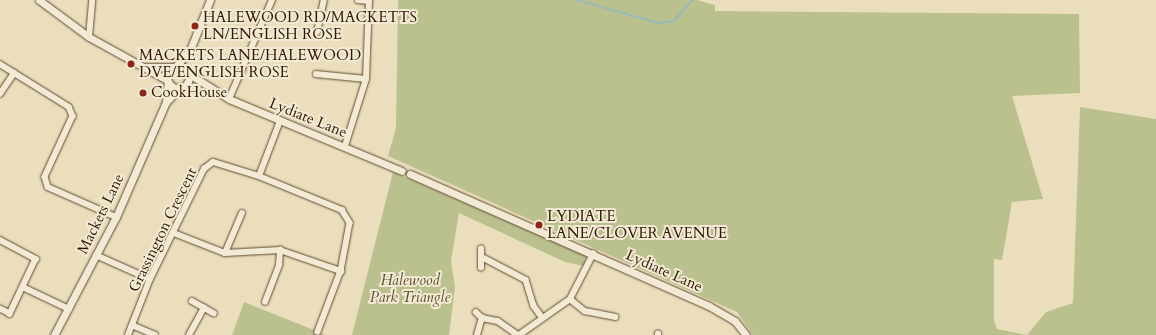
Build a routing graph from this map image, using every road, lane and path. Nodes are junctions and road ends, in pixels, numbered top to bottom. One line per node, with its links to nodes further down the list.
1 (39, 0): 9 (street)
2 (92, 0): 9 (street)
3 (210, 0): 10 (street)
4 (272, 0): 22 (street)
5 (324, 0): 8 (street)
6 (358, 0): 7 (street)
7 (369, 0): 17 (street)
8 (318, 32)
9 (89, 37): 13 (street)
10 (190, 50): 12 (street, Mackets Lane); 14 (street)
11 (0, 64): 15 (street)
12 (174, 66): 13 (street); 14 (street, Lydiate Lane); 18 (street, Mackets Lane)
13 (148, 67): 18 (street)
14 (188, 72): 19 (street); 20 (street, Lydiate Lane)
15 (14, 73): 21 (street); 30 (street)
16 (316, 74): 17 (street)
17 (366, 79): 25 (street)
18 (167, 81): 19 (street); 23 (street, Mackets Lane)
19 (183, 86): 20 (street, Lydiate Lane); 23 (street, Mackets Lane)
20 (205, 86): 22 (street, Lydiate Lane)
21 (0, 94)
22 (229, 99): 24 (street, Lydiate Lane)
23 (166, 102): 30 (street, Mackets Lane)
24 (280, 121): 25 (street, Lydiate Lane); 28 (street)
25 (345, 146): 26 (street, Lydiate Lane)
26 (402, 171)
27 (410, 174): 37 (street, Lydiate Lane)
28 (259, 176): 31 (street, Grassington Crescent); 40 (street, Grassington Crescent)
29 (242, 213): 35 (street)
30 (116, 217): 36 (street, Mackets Lane)
31 (174, 233): 35 (street); 41 (street, Grassington Crescent)
32 (0, 240): 42 (street)
33 (482, 249): 38 (street)
34 (280, 250): 35 (street); 40 (street); 45 (street)
35 (225, 253)
36 (96, 254): 41 (street); 48 (street, Mackets Lane)
37 (593, 254): 43 (street); 62 (street, Lydiate Lane)
38 (484, 258): 39 (street); 51 (street)
39 (481, 268)
40 (341, 271): 55 (street, Grassington Crescent)
41 (150, 279): 54 (street, Grassington Crescent)
42 (25, 288): 47 (street); 48 (street)
43 (570, 299): 51 (street); 52 (street)
44 (192, 301): 46 (street)
45 (265, 302)
46 (204, 308): 50 (street); 59 (street)
47 (0, 309)
48 (69, 309): 56 (street, Mackets Lane)
49 (476, 312): 53 (street)
50 (214, 313)
51 (542, 317): 61 (street)
52 (615, 317)
53 (482, 318): 60 (street); 61 (street)
54 (132, 325): 57 (street, Grassington Crescent); 58 (street)
55 (318, 332)
56 (54, 335)
57 (128, 335)
58 (154, 335)
59 (189, 335)
60 (477, 335)
61 (519, 335)
62 (746, 335)

